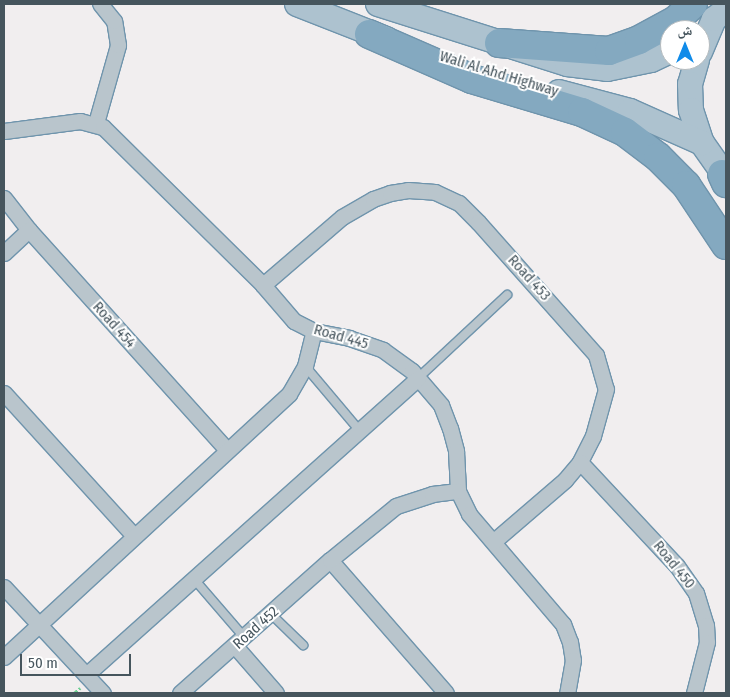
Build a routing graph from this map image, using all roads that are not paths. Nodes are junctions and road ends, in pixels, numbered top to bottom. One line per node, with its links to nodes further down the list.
1 (100, 4): 9 (street)
2 (297, 4): 5 (main road, Wali Al Ahd Highway)
3 (378, 4): 6 (main road, Wali Al Ahd Highway)
4 (708, 16): 6 (highway)
5 (368, 34): 11 (main road, Wali Al Ahd Highway); 15 (highway)
6 (499, 43): 7 (main road, Wali Al Ahd Highway)
7 (660, 56)
8 (694, 70): 11 (main road)
9 (96, 124): 10 (street); 17 (street, Road 445)
10 (4, 131)
11 (702, 142): 12 (main road)
12 (725, 178)
13 (4, 198): 14 (street, Road 454)
14 (29, 230): 16 (street); 24 (street, Road 454)
15 (726, 245)
16 (4, 253)
17 (263, 285): 19 (street, Road 445); 25 (street, Road 453)
18 (507, 296): 21 (lane)
19 (314, 331): 20 (street); 21 (street, Road 445)
20 (306, 366): 23 (lane); 24 (street)
21 (418, 378): 23 (street); 26 (street, Road 445)
22 (4, 393): 27 (street)
23 (360, 430): 30 (street)
24 (227, 450): 27 (street)
25 (580, 462): 28 (street, Road 453); 43 (street, Road 450)
26 (458, 492): 28 (street, Road 445); 29 (street, Road 452)
27 (132, 535): 33 (street)
28 (494, 541): 42 (street, Road 445)
29 (330, 560): 32 (street, Road 452); 41 (street)
30 (194, 579): 34 (lane); 37 (street)
31 (4, 587): 33 (street)
32 (271, 614): 34 (street, Road 452); 35 (lane)
33 (39, 625): 36 (street); 37 (street)
34 (240, 642): 39 (street, Road 452); 40 (street)
35 (302, 645)
36 (4, 656)
37 (86, 675): 38 (street)
38 (103, 693)
39 (180, 693)
40 (276, 693)
41 (446, 693)
42 (567, 693)
43 (694, 693)

